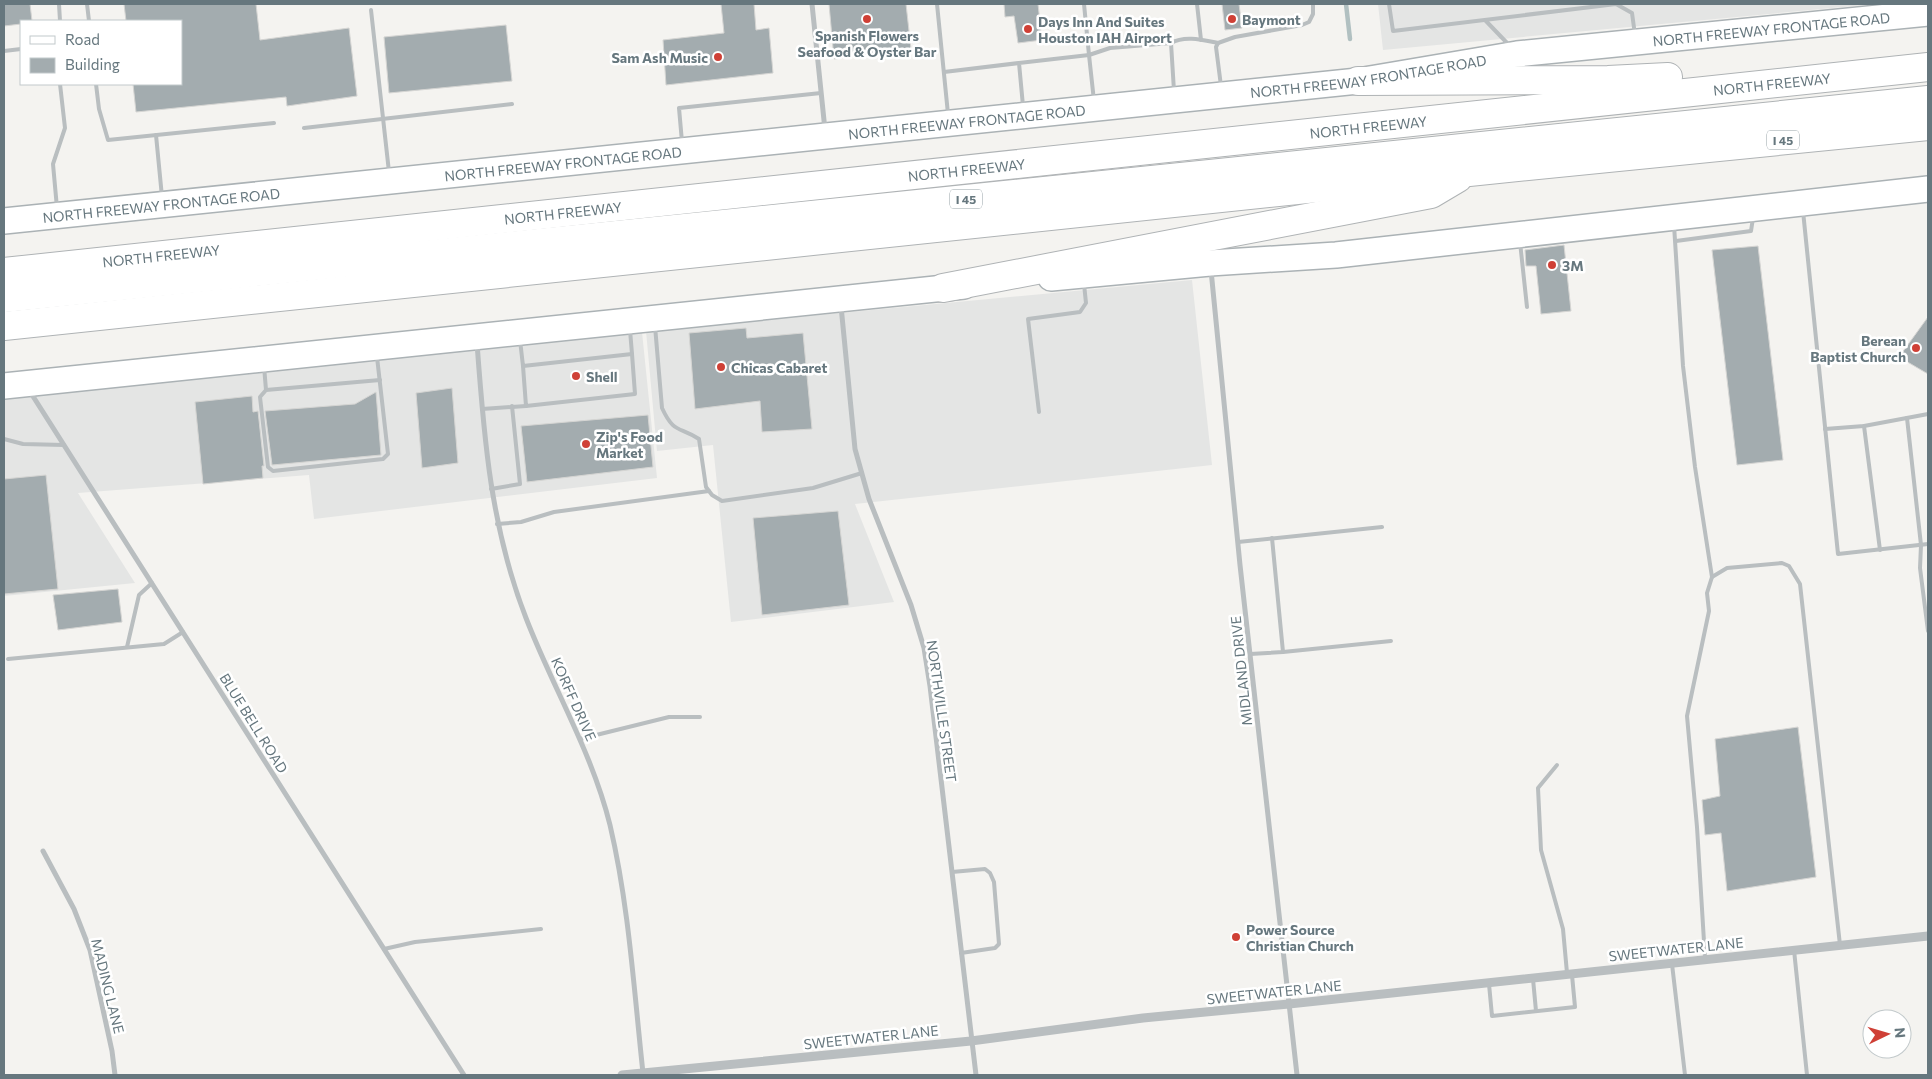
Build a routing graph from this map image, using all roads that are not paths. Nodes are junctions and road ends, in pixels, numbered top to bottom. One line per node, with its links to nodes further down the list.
1 (59, 4): 11 (lane)
2 (87, 4): 12 (lane)
3 (812, 4): 28 (street)
4 (938, 4): 24 (lane)
5 (1084, 4): 21 (lane)
6 (1197, 4): 14 (lane)
7 (1313, 4): 16 (lane)
8 (1389, 4): 13 (lane)
9 (371, 10): 35 (lane)
10 (1928, 13): 15 (main road, NORTH FREEWAY FRONTAGE ROAD)
11 (60, 20)
12 (89, 20)
13 (1485, 20): 15 (lane); 20 (lane)
14 (1201, 40): 16 (lane); 17 (lane)
15 (1634, 42): 20 (main road, NORTH FREEWAY FRONTAGE ROAD)
16 (1218, 43): 29 (lane)
17 (1171, 44): 21 (lane); 30 (lane)
18 (20, 49): 19 (lane)
19 (4, 51)
20 (1517, 54): 25 (main road, NORTH FREEWAY FRONTAGE ROAD)
21 (1090, 55): 22 (lane); 33 (lane)
22 (1019, 63): 24 (lane); 34 (lane)
23 (1928, 67): 25 (highway); 53 (highway, NORTH FREEWAY / I 45)
24 (944, 72): 37 (lane)
25 (1358, 81): 29 (main road, NORTH FREEWAY FRONTAGE ROAD)
26 (60, 85): 48 (lane)
27 (96, 85): 40 (lane)
28 (821, 93): 41 (street); 42 (lane)
29 (1222, 95): 30 (main road, NORTH FREEWAY FRONTAGE ROAD)
30 (1175, 100): 33 (main road, NORTH FREEWAY FRONTAGE ROAD)
31 (1928, 100): 56 (highway, NORTH FREEWAY / I 45)
32 (512, 104): 35 (lane)
33 (1094, 109): 34 (main road, NORTH FREEWAY FRONTAGE ROAD)
34 (1024, 116): 37 (main road, NORTH FREEWAY FRONTAGE ROAD)
35 (383, 120): 39 (lane); 44 (lane)
36 (274, 123): 40 (lane)
37 (950, 124): 41 (main road, NORTH FREEWAY FRONTAGE ROAD)
38 (1928, 126): 43 (highway, I 45)
39 (304, 128)
40 (156, 135): 47 (lane)
41 (826, 137): 42 (main road, NORTH FREEWAY FRONTAGE ROAD)
42 (682, 152): 44 (main road, NORTH FREEWAY FRONTAGE ROAD)
43 (1469, 172): 55 (highway); 61 (highway, I 45)
44 (390, 182): 47 (main road, NORTH FREEWAY FRONTAGE ROAD)
45 (1928, 189): 46 (main road)
46 (1802, 203): 50 (main road); 78 (lane)
47 (162, 204): 48 (main road, NORTH FREEWAY FRONTAGE ROAD)
48 (58, 215): 49 (main road, NORTH FREEWAY FRONTAGE ROAD)
49 (4, 221)
50 (1674, 229): 51 (main road); 91 (lane)
51 (1519, 235): 52 (main road); 58 (lane)
52 (1210, 263): 54 (main road); 87 (street, MIDLAND DRIVE)
53 (4, 272)
54 (1083, 275): 55 (main road); 74 (lane)
55 (943, 288): 57 (main road)
56 (4, 298)
57 (841, 299): 59 (main road); 81 (street, NORTHVILLE STREET)
58 (1527, 307)
59 (655, 318): 60 (main road); 83 (lane)
60 (629, 321): 62 (main road); 65 (lane)
61 (4, 326)
62 (519, 333): 63 (main road); 67 (lane)
63 (476, 337): 64 (main road); 73 (street, KORFF DRIVE)
64 (376, 347): 66 (main road); 68 (lane)
65 (632, 354): 67 (lane); 72 (lane)
66 (264, 359): 69 (main road); 70 (lane)
67 (522, 366): 72 (lane)
68 (380, 380): 70 (lane); 70 (lane)
69 (14, 384): 80 (street, BLUE BELL ROAD)
70 (266, 390)
71 (512, 406): 72 (lane); 73 (lane); 82 (lane)
72 (526, 406)
73 (482, 409): 82 (street, KORFF DRIVE)
74 (1039, 412)
75 (1928, 414): 76 (lane)
76 (1907, 418): 77 (lane); 89 (lane)
77 (1864, 426): 78 (lane); 90 (lane)
78 (1825, 429): 90 (lane)
79 (4, 439): 80 (lane)
80 (64, 445): 92 (street, BLUE BELL ROAD)
81 (862, 472): 83 (lane); 104 (street, NORTHVILLE STREET)
82 (491, 488): 84 (street, KORFF DRIVE)
83 (709, 491): 84 (lane)
84 (497, 524): 101 (street, KORFF DRIVE)
85 (1382, 527): 86 (lane)
86 (1272, 538): 87 (lane); 97 (lane)
87 (1238, 542): 98 (street, MIDLAND DRIVE)
88 (1928, 544): 89 (lane)
89 (1921, 545): 90 (lane); 94 (lane)
90 (1880, 550)
91 (1712, 577): 107 (lane); 111 (lane)
92 (152, 583): 93 (street, BLUE BELL ROAD); 96 (lane)
93 (183, 632): 96 (lane); 108 (street, BLUE BELL ROAD)
94 (1928, 632)
95 (1391, 641): 97 (lane)
96 (126, 647): 99 (lane)
97 (1283, 652): 98 (lane)
98 (1250, 654): 116 (street, MIDLAND DRIVE)
99 (8, 659)
100 (700, 717): 101 (lane)
101 (580, 739): 119 (street, KORFF DRIVE)
102 (1557, 765): 113 (lane)
103 (43, 851): 120 (street, MADING LANE)
104 (952, 872): 110 (street, NORTHVILLE STREET); 110 (lane)
105 (541, 929): 108 (lane)
106 (1928, 936): 107 (street, SWEETWATER LANE)
107 (1840, 945): 109 (street, SWEETWATER LANE)
108 (384, 949): 121 (street, BLUE BELL ROAD)
109 (1794, 950): 111 (street, SWEETWATER LANE); 126 (lane)
110 (961, 953): 118 (street, NORTHVILLE STREET)
111 (1706, 960): 112 (street, SWEETWATER LANE)
112 (1672, 964): 113 (street, SWEETWATER LANE); 125 (lane)
113 (1569, 975): 114 (street, SWEETWATER LANE); 117 (lane)
114 (1533, 979): 115 (street, SWEETWATER LANE); 117 (lane)
115 (1489, 983): 116 (street, SWEETWATER LANE); 117 (lane)
116 (1289, 1004): 118 (street, SWEETWATER LANE); 124 (street, MIDLAND DRIVE)
117 (1536, 1011)
118 (971, 1040): 119 (street, SWEETWATER LANE); 123 (street, NORTHVILLE STREET)
119 (643, 1073): 122 (street, SWEETWATER LANE)
120 (115, 1075)
121 (464, 1075)
122 (622, 1075)
123 (976, 1075)
124 (1297, 1075)
125 (1684, 1075)
126 (1807, 1075)

